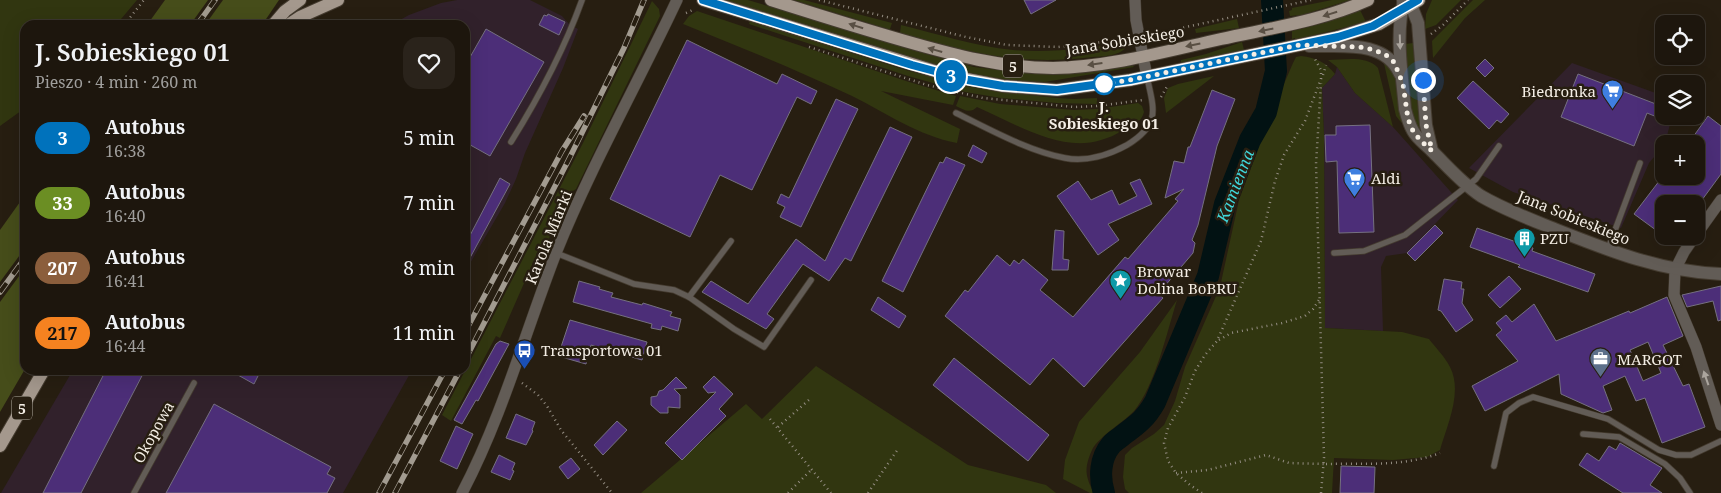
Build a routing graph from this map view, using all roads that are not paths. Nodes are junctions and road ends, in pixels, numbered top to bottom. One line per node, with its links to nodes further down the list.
1 (300, 0): 10 (main road)
2 (338, 0): 11 (main road)
3 (582, 0): 17 (lane)
4 (677, 0): 28 (street, Karola Miarki)
5 (703, 0): 14 (main road, Jana Sobieskiego / 5)
6 (771, 0): 13 (main road, Jana Sobieskiego / 5, one-way to 6)
7 (1136, 0): 13 (street)
8 (1368, 0): 13 (main road, Jana Sobieskiego / 5, one-way to 13)
9 (1407, 3): 12 (main road, Jana Sobieskiego / 5); 15 (street, Jana Sobieskiego, one-way to 15); 19 (street)
10 (277, 20)
11 (296, 20)
12 (1296, 46): 14 (main road, Jana Sobieskiego / 5); 15 (street, Jana Sobieskiego)
13 (1143, 56): 14 (street)
14 (1147, 77): 16 (lane)
15 (1403, 84): 19 (street, Jana Sobieskiego)
16 (956, 113)
17 (511, 142)
18 (1500, 146): 21 (lane)
19 (1432, 151): 21 (street, Jana Sobieskiego)
20 (1640, 163): 26 (lane)
21 (1466, 185): 26 (street, Jana Sobieskiego); 27 (lane)
22 (1721, 200): 23 (street)
23 (1705, 223)
24 (731, 241): 32 (lane)
25 (1689, 245): 29 (street)
26 (1608, 249): 29 (street, Jana Sobieskiego)
27 (1334, 252)
28 (556, 253): 32 (lane); 41 (street, Karola Miarki)
29 (1675, 270): 30 (street, Jana Sobieskiego); 35 (street, one-way to 29)
30 (1721, 274)
31 (812, 280): 32 (lane)
32 (689, 297)
33 (41, 375): 38 (main road, 5)
34 (194, 383): 40 (lane, Okopowa)
35 (1721, 425)
36 (1583, 434): 42 (lane)
37 (1721, 441): 39 (lane)
38 (0, 446)
39 (1494, 466)
40 (134, 493)
41 (462, 493)
42 (1690, 493)

